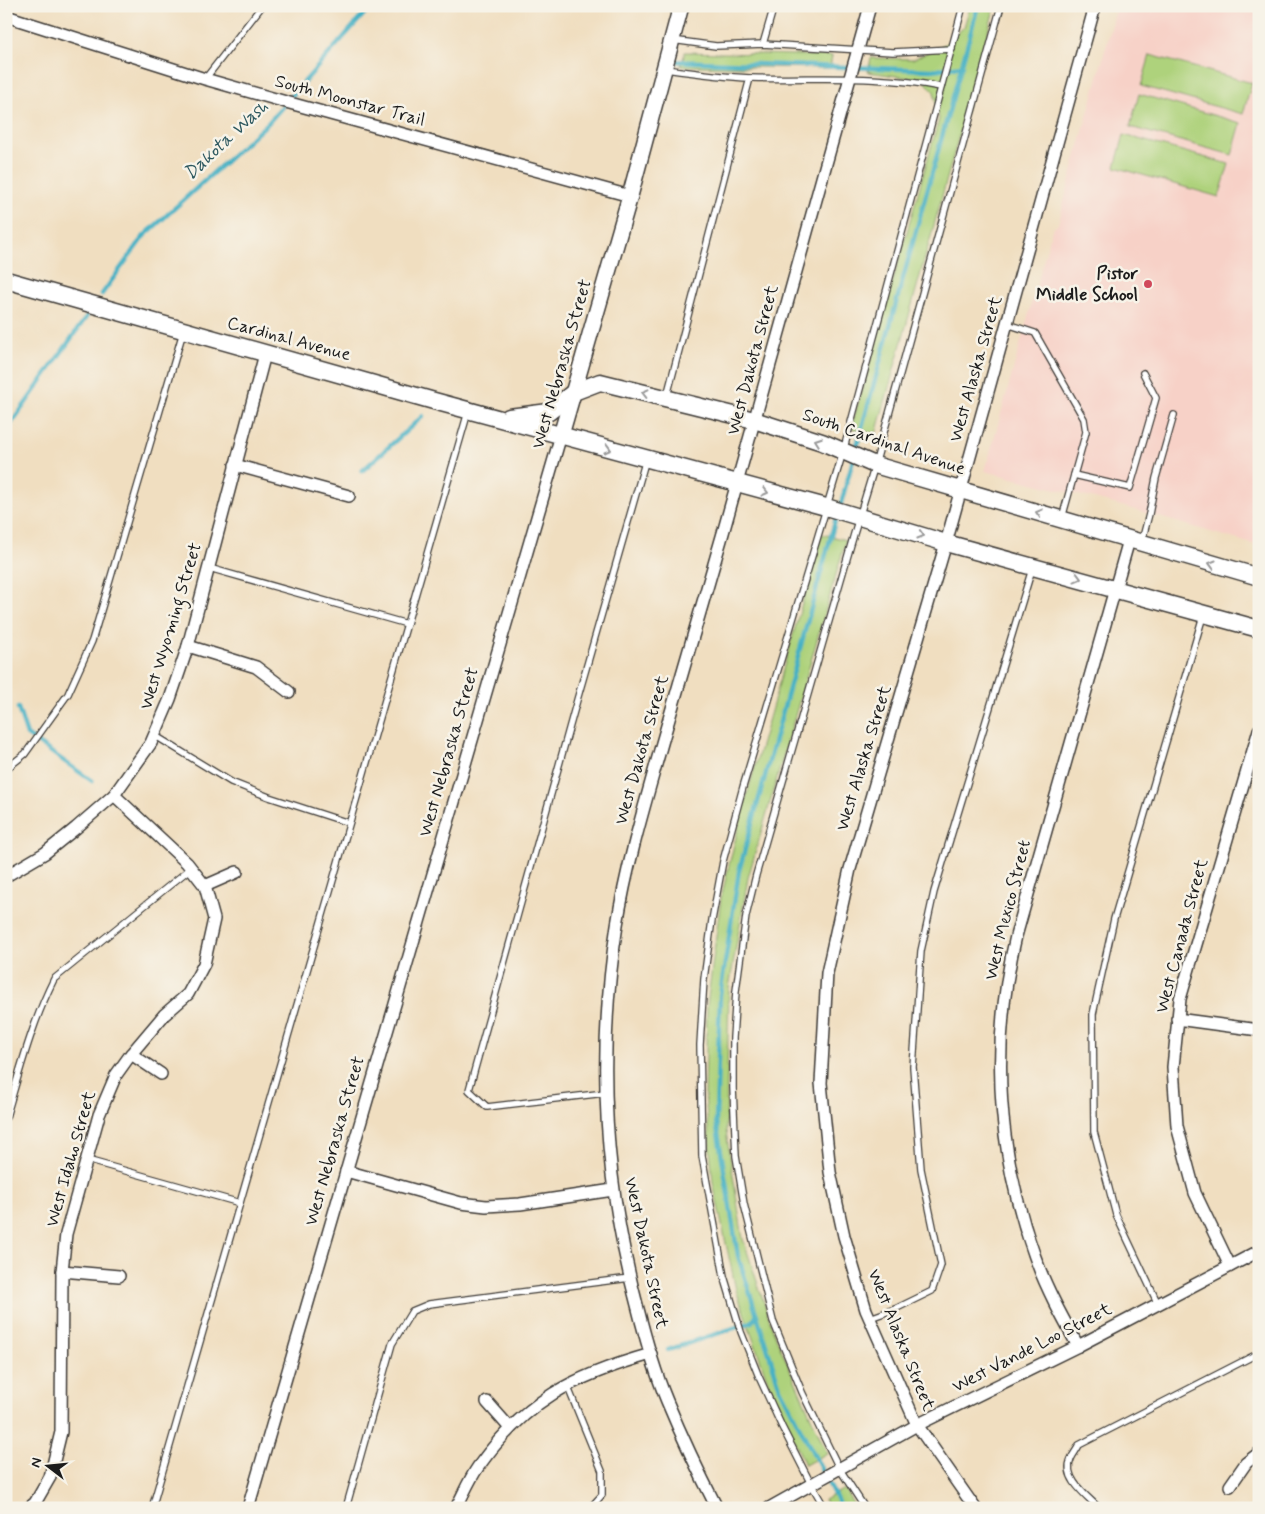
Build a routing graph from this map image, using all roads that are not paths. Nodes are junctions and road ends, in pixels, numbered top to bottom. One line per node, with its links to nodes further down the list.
1 (262, 6): 14 (lane)
2 (681, 6): 9 (street, West Nebraska Street)
3 (774, 6): 10 (lane)
4 (870, 6): 12 (street, West Dakota Street)
5 (963, 6): 11 (lane)
6 (1001, 6): 33 (lane)
7 (1095, 6): 20 (street, West Alaska Street)
8 (6, 16): 14 (street, South Moonstar Trail)
9 (672, 40): 10 (lane); 13 (street, West Nebraska Street)
10 (763, 44): 12 (lane)
11 (952, 49): 12 (lane); 17 (lane)
12 (857, 50): 16 (street, West Dakota Street)
13 (664, 69): 15 (lane); 18 (street, West Nebraska Street)
14 (205, 78): 18 (street, South Moonstar Trail)
15 (750, 78): 16 (lane); 25 (lane)
16 (850, 78): 17 (lane); 29 (street, West Dakota Street)
17 (941, 87): 31 (lane)
18 (630, 196): 24 (street, West Nebraska Street)
19 (6, 280): 21 (main road, Cardinal Avenue)
20 (1007, 324): 35 (lane); 37 (street, West Alaska Street)
21 (183, 331): 22 (main road, Cardinal Avenue); 55 (lane)
22 (265, 354): 26 (main road, Cardinal Avenue); 34 (street, West Wyoming Street)
23 (1143, 373): 35 (lane)
24 (574, 392): 25 (main road, South Cardinal Avenue, one-way to 24); 28 (main road, South Cardinal Avenue); 30 (street, West Nebraska Street)
25 (667, 398): 29 (main road, South Cardinal Avenue)
26 (469, 410): 28 (main road, Cardinal Avenue); 49 (lane)
27 (1174, 415): 42 (lane)
28 (500, 418): 30 (main road, Cardinal Avenue)
29 (754, 420): 31 (main road, South Cardinal Avenue, one-way to 29); 36 (street, West Dakota Street)
30 (561, 435): 32 (main road, one-way to 32); 69 (street, West Nebraska Street)
31 (843, 452): 33 (main road, South Cardinal Avenue); 39 (lane)
32 (646, 459): 36 (main road); 66 (lane)
33 (875, 464): 37 (main road, South Cardinal Avenue); 40 (lane)
34 (235, 465): 38 (street); 45 (street, West Wyoming Street)
35 (1074, 475): 41 (lane)
36 (737, 484): 39 (main road, one-way to 39); 66 (street, West Dakota Street)
37 (961, 490): 41 (main road, South Cardinal Avenue, one-way to 37); 43 (street, West Alaska Street)
38 (349, 496)
39 (826, 507): 40 (main road); 88 (lane)
40 (859, 517): 43 (main road, one-way to 43); 87 (lane)
41 (1061, 520): 42 (main road, South Cardinal Avenue)
42 (1135, 541): 46 (main road, South Cardinal Avenue, one-way to 42); 47 (street, West Mexico Street)
43 (946, 543): 44 (main road); 78 (street, West Alaska Street)
44 (1033, 566): 47 (main road, one-way to 47); 78 (lane)
45 (209, 568): 49 (lane); 51 (street, West Wyoming Street)
46 (1259, 577)
47 (1115, 588): 48 (main road); 79 (street, West Mexico Street)
48 (1204, 613): 50 (main road); 77 (lane)
49 (406, 624): 57 (lane)
50 (1259, 628)
51 (188, 646): 52 (street); 54 (street, West Wyoming Street)
52 (289, 692)
53 (1259, 730): 62 (street, West Canada Street)
54 (154, 735): 56 (street, West Wyoming Street); 57 (lane)
55 (6, 769)
56 (114, 795): 58 (street, West Idaho Street); 60 (street, West Wyoming Street)
57 (349, 823): 71 (lane)
58 (191, 868): 61 (street, West Idaho Street); 67 (lane)
59 (237, 872): 61 (street)
60 (6, 876)
61 (206, 886): 64 (street, West Idaho Street)
62 (1177, 1019): 63 (street); 73 (street, West Canada Street)
63 (1259, 1030)
64 (131, 1054): 65 (street); 68 (street, West Idaho Street)
65 (161, 1074)
66 (606, 1093): 70 (street, West Dakota Street)
67 (6, 1117)
68 (87, 1160): 71 (lane); 74 (street, West Idaho Street)
69 (346, 1171): 70 (street); 92 (street, West Nebraska Street)
70 (613, 1190): 76 (street, West Dakota Street)
71 (240, 1203): 91 (lane)
72 (1259, 1251): 73 (street, West Vande Loo Street)
73 (1230, 1266): 77 (street, West Vande Loo Street)
74 (62, 1271): 75 (street); 90 (street, West Idaho Street)
75 (119, 1276)
76 (630, 1278): 81 (street, West Dakota Street); 93 (lane)
77 (1158, 1304): 79 (street, West Vande Loo Street)
78 (870, 1318): 84 (street, West Alaska Street)
79 (1078, 1346): 84 (street, West Vande Loo Street)
80 (1259, 1353): 101 (lane)
81 (651, 1354): 82 (street); 96 (street, West Dakota Street)
82 (567, 1385): 85 (street); 95 (lane)
83 (488, 1402): 85 (street)
84 (917, 1425): 87 (street, West Vande Loo Street); 100 (street, West Alaska Street)
85 (510, 1428): 94 (street)
86 (1259, 1453): 89 (street)
87 (838, 1468): 88 (street, West Vande Loo Street); 99 (lane)
88 (811, 1484): 97 (street, West Vande Loo Street); 98 (lane)
89 (1230, 1486)
90 (29, 1508)
91 (152, 1508)
92 (248, 1508)
93 (346, 1508)
94 (456, 1508)
95 (590, 1508)
96 (717, 1508)
97 (769, 1508)
98 (825, 1508)
99 (865, 1508)
100 (975, 1508)
101 (1098, 1508)

